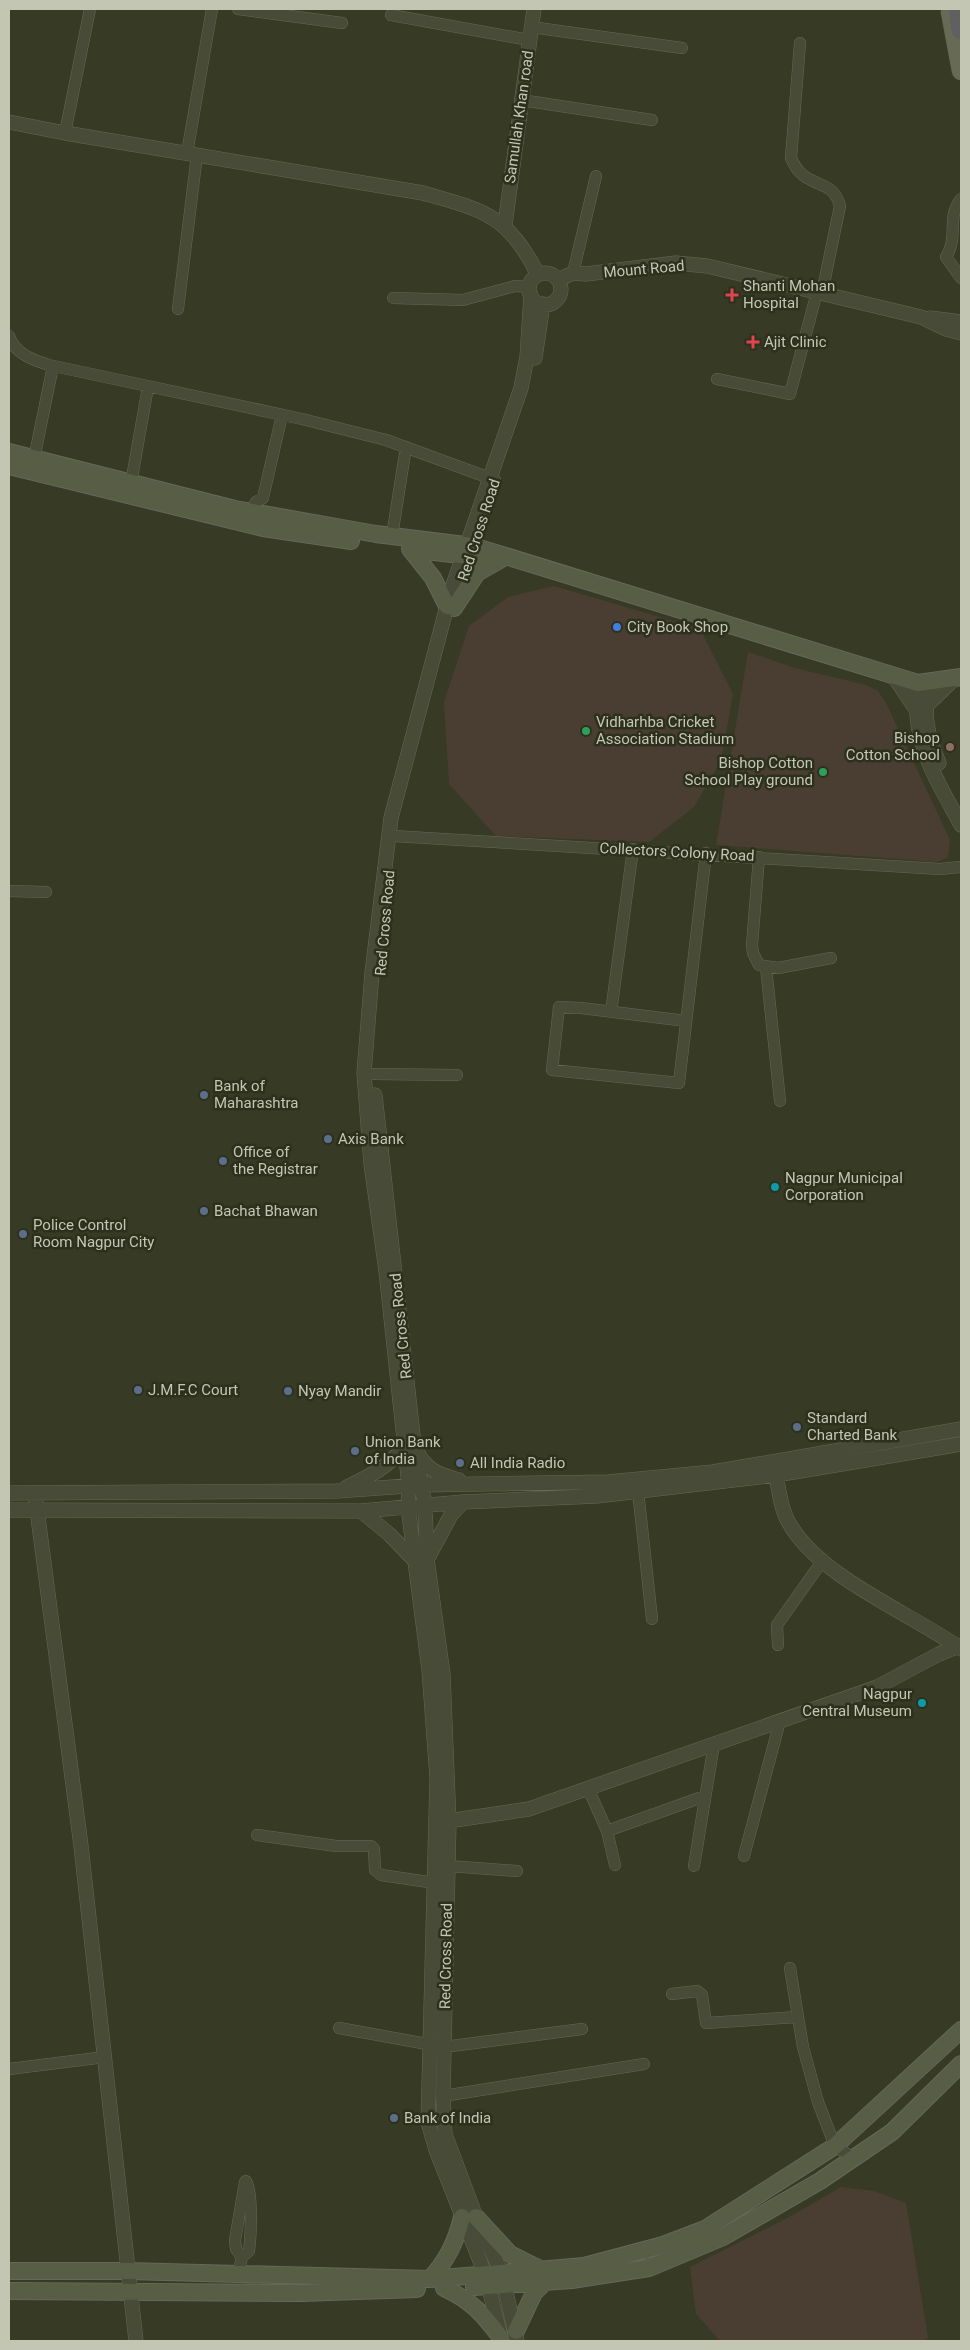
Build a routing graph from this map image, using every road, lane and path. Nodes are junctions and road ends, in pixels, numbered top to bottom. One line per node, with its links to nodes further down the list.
1 (90, 9): 17 (street)
2 (212, 9): 18 (street)
3 (238, 9): 8 (street)
4 (534, 9): 10 (street, Samullah Khan road)
5 (950, 9): 13 (main road)
6 (958, 9): 9 (highway)
7 (392, 15): 10 (street)
8 (342, 24)
9 (961, 30)
10 (530, 34): 12 (street); 14 (street, Samullah Khan road)
11 (800, 43): 27 (street)
12 (682, 48)
13 (961, 71)
14 (521, 100): 15 (street); 21 (street, Samullah Khan road)
15 (652, 120)
16 (9, 122): 17 (street)
17 (65, 134): 18 (street)
18 (192, 154): 21 (street); 30 (street)
19 (596, 176): 22 (street)
20 (961, 199): 24 (street)
21 (505, 224): 23 (street)
22 (580, 274): 25 (street, Mount Road); 27 (street, Mount Road)
23 (538, 275): 25 (street); 26 (street)
24 (961, 278)
25 (559, 284): 29 (street)
26 (530, 291): 28 (street); 29 (street); 43 (street)
27 (820, 293): 31 (street, Mount Road); 36 (street)
28 (393, 298)
29 (544, 304): 43 (street, Red Cross Road)
30 (178, 309)
31 (922, 317): 32 (street); 33 (street, Mount Road)
32 (961, 322)
33 (961, 333)
34 (9, 336): 35 (street)
35 (53, 366): 37 (street); 41 (street)
36 (717, 379)
37 (148, 387): 38 (street); 44 (street)
38 (282, 414): 39 (street); 45 (street)
39 (406, 447): 43 (street); 46 (street)
40 (9, 452): 41 (main road)
41 (34, 459): 44 (main road)
42 (9, 466): 47 (main road)
43 (492, 478): 48 (street, Red Cross Road)
44 (131, 483): 45 (main road)
45 (252, 512): 46 (main road)
46 (392, 536): 48 (main road)
47 (410, 549): 48 (main road); 50 (main road)
48 (468, 550): 49 (main road); 50 (street, Red Cross Road)
49 (499, 555): 50 (main road); 51 (main road)
50 (450, 607): 57 (street, Red Cross Road); 71 (street)
51 (893, 675): 53 (main road); 54 (street)
52 (958, 677): 53 (main road); 54 (street)
53 (924, 682): 54 (street)
54 (920, 707): 55 (street); 56 (street)
55 (961, 809)
56 (961, 825)
57 (393, 836): 58 (street, Collectors Colony Road); 68 (street, Red Cross Road)
58 (633, 849): 59 (street, Collectors Colony Road); 66 (street)
59 (706, 853): 60 (street, Collectors Colony Road); 67 (street)
60 (759, 857): 61 (street, Collectors Colony Road); 65 (street)
61 (961, 867)
62 (9, 891): 63 (street)
63 (46, 892)
64 (830, 958): 65 (street)
65 (766, 968): 70 (street)
66 (611, 1012): 67 (street); 67 (street)
67 (686, 1021)
68 (373, 1074): 69 (street); 71 (street, Red Cross Road)
69 (457, 1074)
70 (780, 1101)
71 (390, 1271): 74 (street, Red Cross Road)
72 (961, 1429): 77 (street)
73 (961, 1444): 75 (street)
74 (409, 1445): 76 (street, Red Cross Road); 77 (street); 78 (street)
75 (776, 1475): 79 (street); 89 (street)
76 (415, 1485): 77 (street); 78 (street); 83 (street, Red Cross Road); 84 (street, Red Cross Road)
77 (475, 1485)
78 (337, 1491): 81 (street)
79 (638, 1491): 82 (street); 90 (street)
80 (9, 1493): 81 (street)
81 (35, 1493): 86 (street)
82 (463, 1502): 83 (street); 88 (street)
83 (425, 1506): 84 (street); 88 (street, Red Cross Road)
84 (408, 1507): 87 (street); 88 (street, Red Cross Road)
85 (9, 1510): 86 (street)
86 (37, 1510): 87 (street); 114 (street)
87 (361, 1511): 88 (street)
88 (421, 1560): 97 (street, Red Cross Road)
89 (823, 1560): 91 (street); 92 (street)
90 (652, 1619)
91 (778, 1645)
92 (960, 1647): 93 (street)
93 (780, 1721): 94 (street); 100 (street)
94 (714, 1744): 95 (street); 96 (street)
95 (588, 1788): 97 (street); 98 (street)
96 (705, 1796): 98 (street); 103 (street)
97 (443, 1829): 101 (street, Red Cross Road)
98 (607, 1831): 102 (street)
99 (258, 1835): 105 (street)
100 (744, 1856)
101 (444, 1860): 104 (street); 105 (street, Red Cross Road)
102 (615, 1865)
103 (694, 1866)
104 (517, 1871)
105 (442, 1884): 112 (street, Red Cross Road); 113 (street, Red Cross Road)
106 (790, 1968): 108 (street)
107 (672, 1994): 108 (street)
108 (798, 2017): 119 (street)
109 (339, 2028): 112 (street)
110 (582, 2029): 113 (street)
111 (961, 2030): 119 (main road)
112 (429, 2044): 113 (street); 121 (street, Red Cross Road)
113 (444, 2047): 118 (street, Red Cross Road)
114 (105, 2057): 117 (street); 124 (street)
115 (644, 2064): 118 (street)
116 (961, 2064): 120 (main road)
117 (9, 2069)
118 (443, 2096): 121 (street, Red Cross Road)
119 (835, 2146): 120 (street); 127 (main road)
120 (853, 2158): 127 (main road)
121 (469, 2217): 127 (main road); 128 (main road); 129 (street, Red Cross Road)
122 (242, 2257): 122 (street); 125 (street)
123 (9, 2271): 124 (main road)
124 (128, 2271): 125 (main road); 132 (street)
125 (238, 2275): 126 (main road)
126 (300, 2276): 128 (main road); 133 (main road)
127 (544, 2277): 129 (main road); 134 (main road)
128 (430, 2279): 129 (main road)
129 (496, 2280): 130 (main road); 134 (street, Red Cross Road); 135 (street, Red Cross Road)
130 (444, 2288): 133 (main road); 135 (main road)
131 (9, 2291): 132 (main road)
132 (131, 2293): 133 (main road); 136 (street)
133 (301, 2293)
134 (517, 2336)
135 (502, 2340)
136 (136, 2341)

